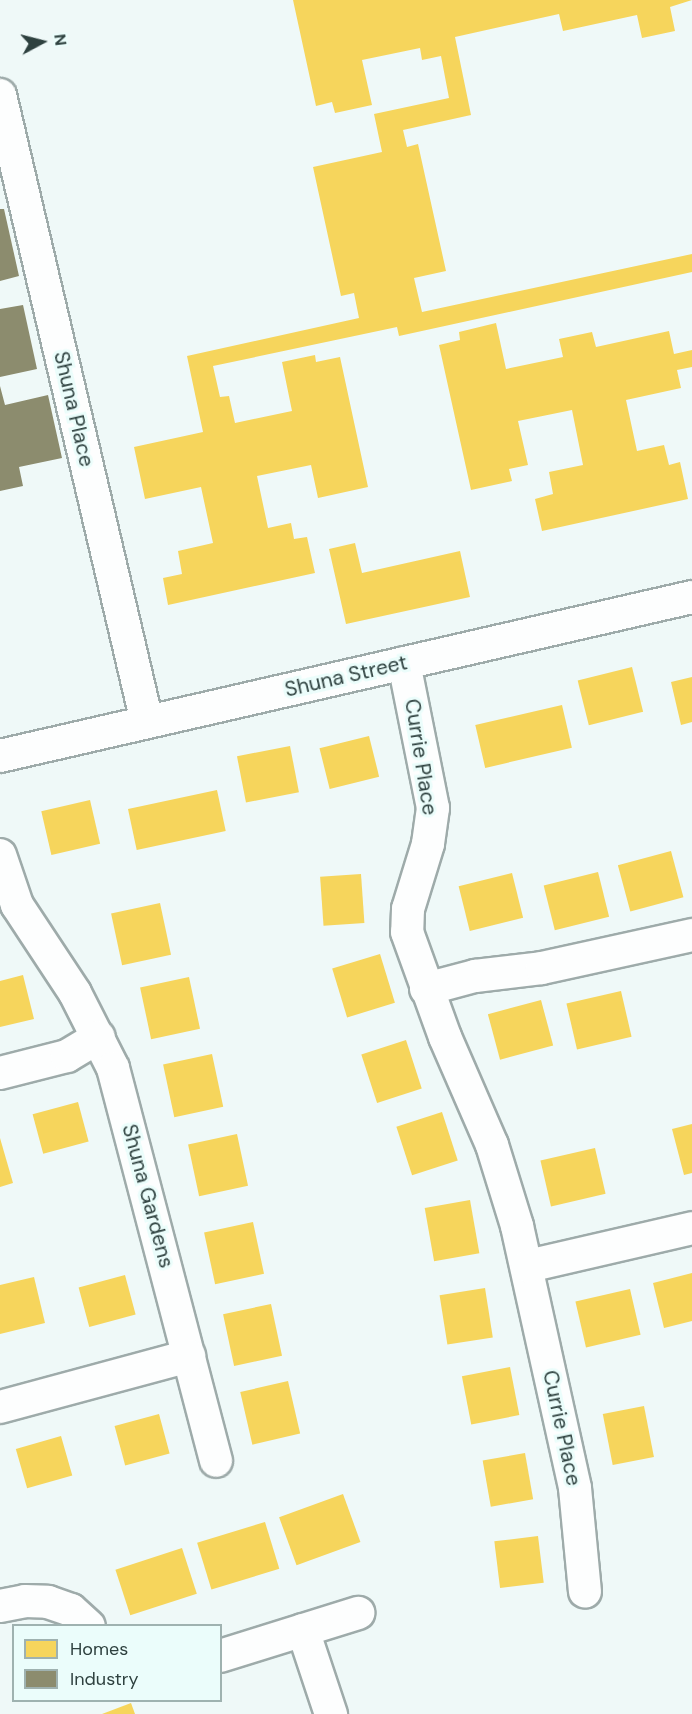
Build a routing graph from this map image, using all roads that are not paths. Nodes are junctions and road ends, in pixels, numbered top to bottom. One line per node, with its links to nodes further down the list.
1 (0, 95): 4 (street, Shuna Place)
2 (692, 597): 3 (street, Shuna Street)
3 (404, 663): 4 (street, Shuna Street); 8 (street, Currie Place)
4 (147, 722): 5 (street, Shuna Street)
5 (0, 756)
6 (0, 855): 9 (street, Shuna Gardens)
7 (692, 935): 8 (street)
8 (426, 989): 12 (street, Currie Place)
9 (99, 1037): 10 (street); 13 (street, Shuna Gardens)
10 (0, 1073)
11 (692, 1228): 12 (street)
12 (528, 1266): 16 (street, Currie Place)
13 (189, 1356): 14 (street); 15 (street, Shuna Gardens)
14 (0, 1407)
15 (216, 1461)
16 (585, 1592)
17 (0, 1606): 19 (street)
18 (358, 1613): 20 (street)
19 (87, 1624)
20 (303, 1630): 21 (street); 22 (street)
21 (222, 1655)
22 (331, 1714)

